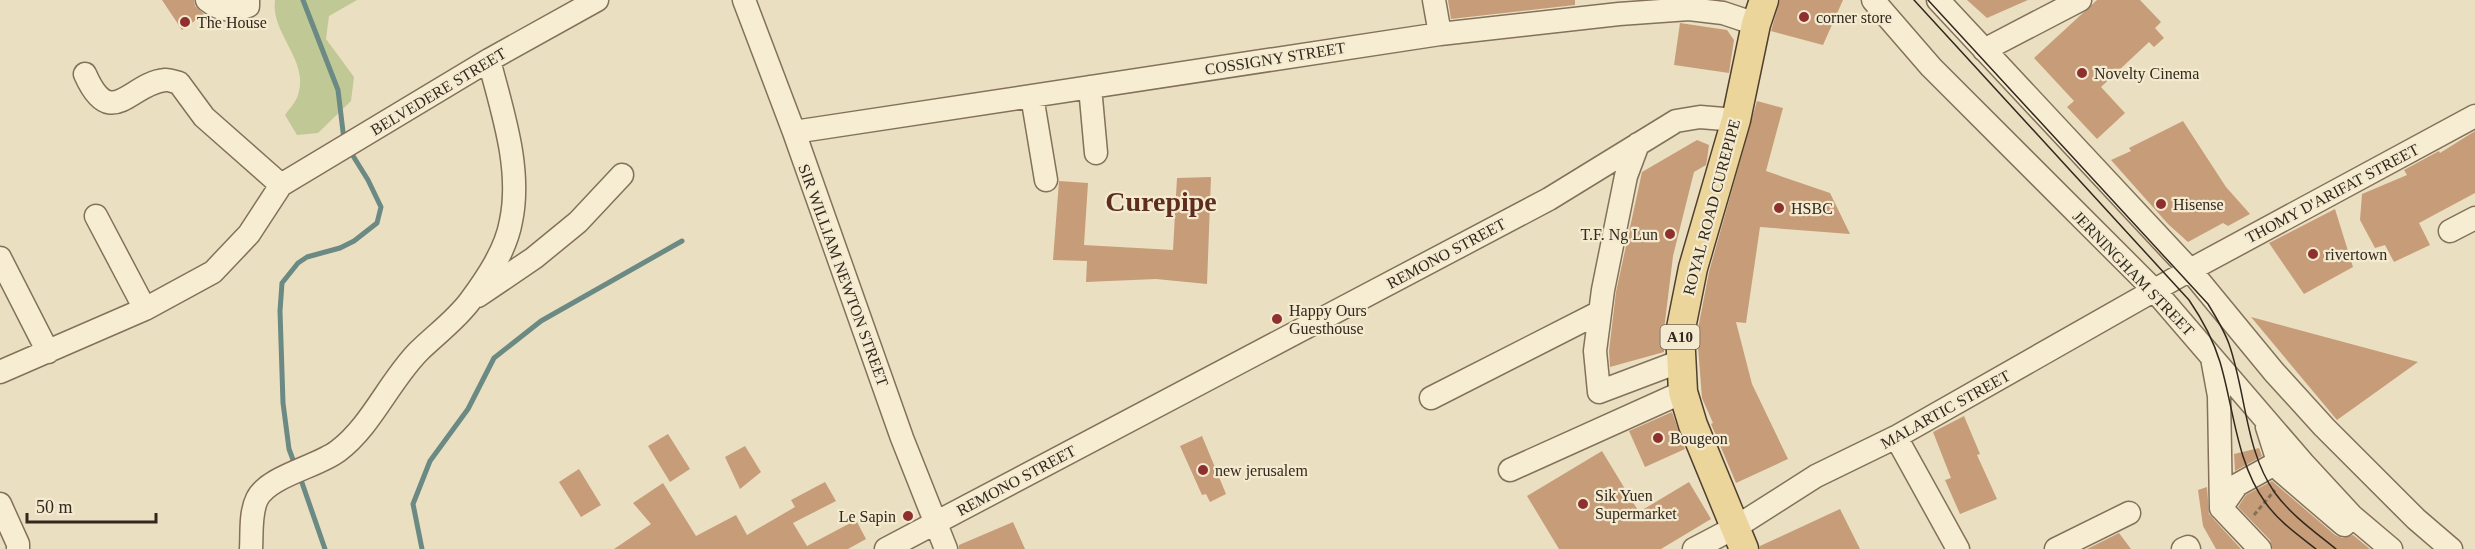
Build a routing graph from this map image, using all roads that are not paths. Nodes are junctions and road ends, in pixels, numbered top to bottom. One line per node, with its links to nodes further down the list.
1 (207, 0): 8 (street)
2 (597, 0): 12 (street, BELVEDERE STREET)
3 (744, 0): 18 (street, SIR WILLIAM NEWTON STREET)
4 (1434, 0): 10 (street)
5 (1873, 0): 29 (street, JERNINGHAM STREET)
6 (1938, 0): 11 (street)
7 (2080, 0): 11 (street)
8 (248, 3)
9 (1760, 12): 10 (street, COSSIGNY STREET); 17 (main road, ROYAL ROAD CUREPIPE / A10)
10 (1440, 34): 14 (street, COSSIGNY STREET)
11 (1984, 50): 28 (street)
12 (489, 60): 23 (street, BELVEDERE STREET); 30 (street)
13 (85, 74): 23 (street)
14 (1090, 87): 15 (street, COSSIGNY STREET); 20 (street)
15 (1032, 96): 18 (street, COSSIGNY STREET); 22 (street)
16 (2475, 116): 28 (street, THOMY D'ARIFAT STREET)
17 (1736, 120): 19 (street, REMONO STREET); 35 (main road, ROYAL ROAD CUREPIPE / A10)
18 (794, 132): 46 (street, SIR WILLIAM NEWTON STREET)
19 (1638, 144): 32 (street); 46 (street, REMONO STREET)
20 (1096, 153)
21 (622, 175): 30 (street)
22 (1046, 180)
23 (281, 184): 31 (street)
24 (96, 216): 31 (street)
25 (2475, 218): 26 (street)
26 (2450, 231)
27 (0, 258): 33 (street)
28 (2190, 270): 29 (street, THOMY D'ARIFAT STREET); 60 (street)
29 (2155, 291): 34 (street, JERNINGHAM STREET); 40 (street, MALARTIC STREET)
30 (470, 302): 49 (street)
31 (145, 309): 33 (street)
32 (1600, 312): 35 (street); 38 (street)
33 (48, 352): 36 (street)
34 (2212, 356): 39 (street, JERNINGHAM STREET); 44 (street)
35 (1681, 361): 37 (main road, ROYAL ROAD CUREPIPE / A10)
36 (0, 372)
37 (1683, 392): 42 (street); 47 (main road, ROYAL ROAD CUREPIPE / A10)
38 (1431, 398)
39 (2264, 417): 41 (street); 59 (street, JERNINGHAM STREET)
40 (1896, 437): 47 (street, MALARTIC STREET); 53 (street)
41 (2282, 468): 44 (street); 58 (street)
42 (1510, 470)
43 (0, 504): 48 (street)
44 (2220, 508): 57 (street)
45 (2129, 513): 54 (street)
46 (935, 524): 50 (street, REMONO STREET); 51 (street, SIR WILLIAM NEWTON STREET)
47 (1740, 538): 52 (street, MALARTIC STREET)
48 (18, 549)
49 (251, 549)
50 (886, 549)
51 (946, 549)
52 (1694, 549)
53 (1958, 549)
54 (2056, 549)
55 (2183, 549): 56 (street)
56 (2189, 549)
57 (2260, 549)
58 (2373, 549)
59 (2391, 549)
60 (2451, 549)

